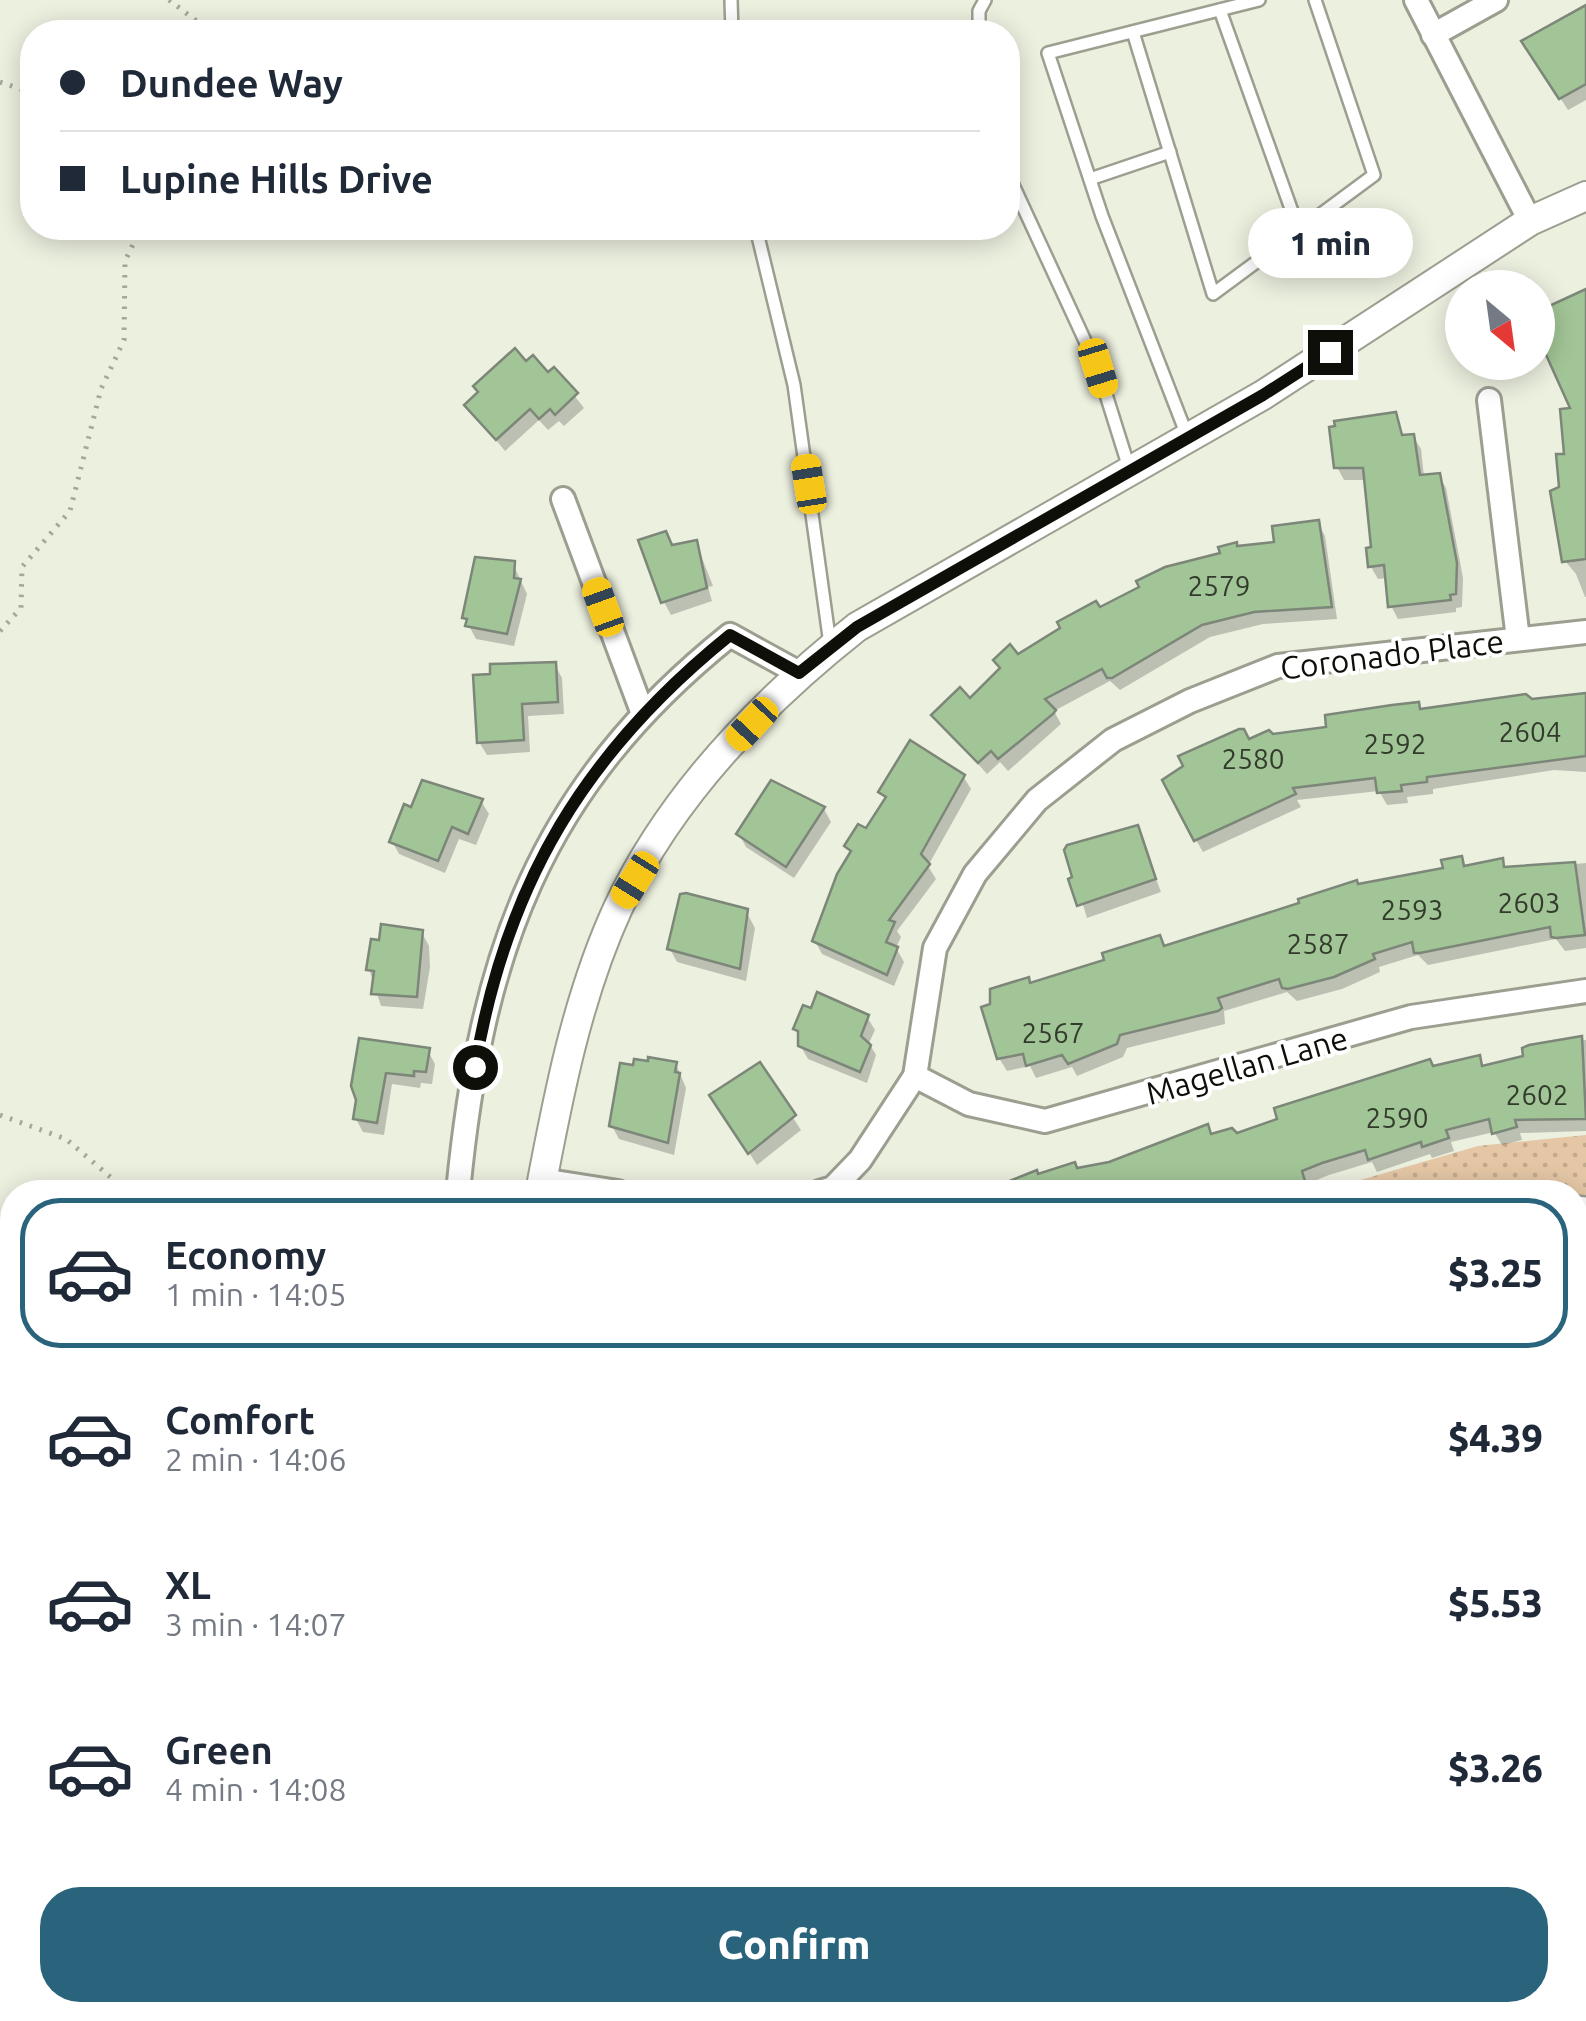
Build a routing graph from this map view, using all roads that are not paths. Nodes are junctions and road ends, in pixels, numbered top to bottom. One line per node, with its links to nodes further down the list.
1 (1259, 0): 5 (lane)
2 (1315, 0): 13 (lane)
3 (1416, 0): 7 (street)
4 (1496, 0): 7 (street)
5 (1220, 10): 6 (lane); 13 (lane)
6 (1133, 32): 8 (lane); 9 (lane)
7 (1434, 35): 12 (street)
8 (1170, 152): 9 (lane); 13 (lane)
9 (1090, 180): 16 (lane)
10 (1586, 196): 12 (street)
11 (1020, 200): 17 (lane)
12 (1530, 222): 16 (street)
13 (1299, 231)
14 (759, 240): 21 (lane)
15 (1489, 400): 20 (street)
16 (1188, 438): 17 (street)
17 (1130, 471): 21 (street)
18 (563, 500): 23 (street)
19 (1586, 632): 20 (street, Coronado Place)
20 (1518, 639): 25 (street, Coronado Place)
21 (831, 648): 22 (street)
22 (799, 673): 23 (street); 27 (street)
23 (643, 714): 26 (street)
24 (1586, 990): 25 (street, Magellan Lane)
25 (915, 1076): 28 (street, Coronado Place)
26 (460, 1180)
27 (542, 1180)
28 (841, 1180)

